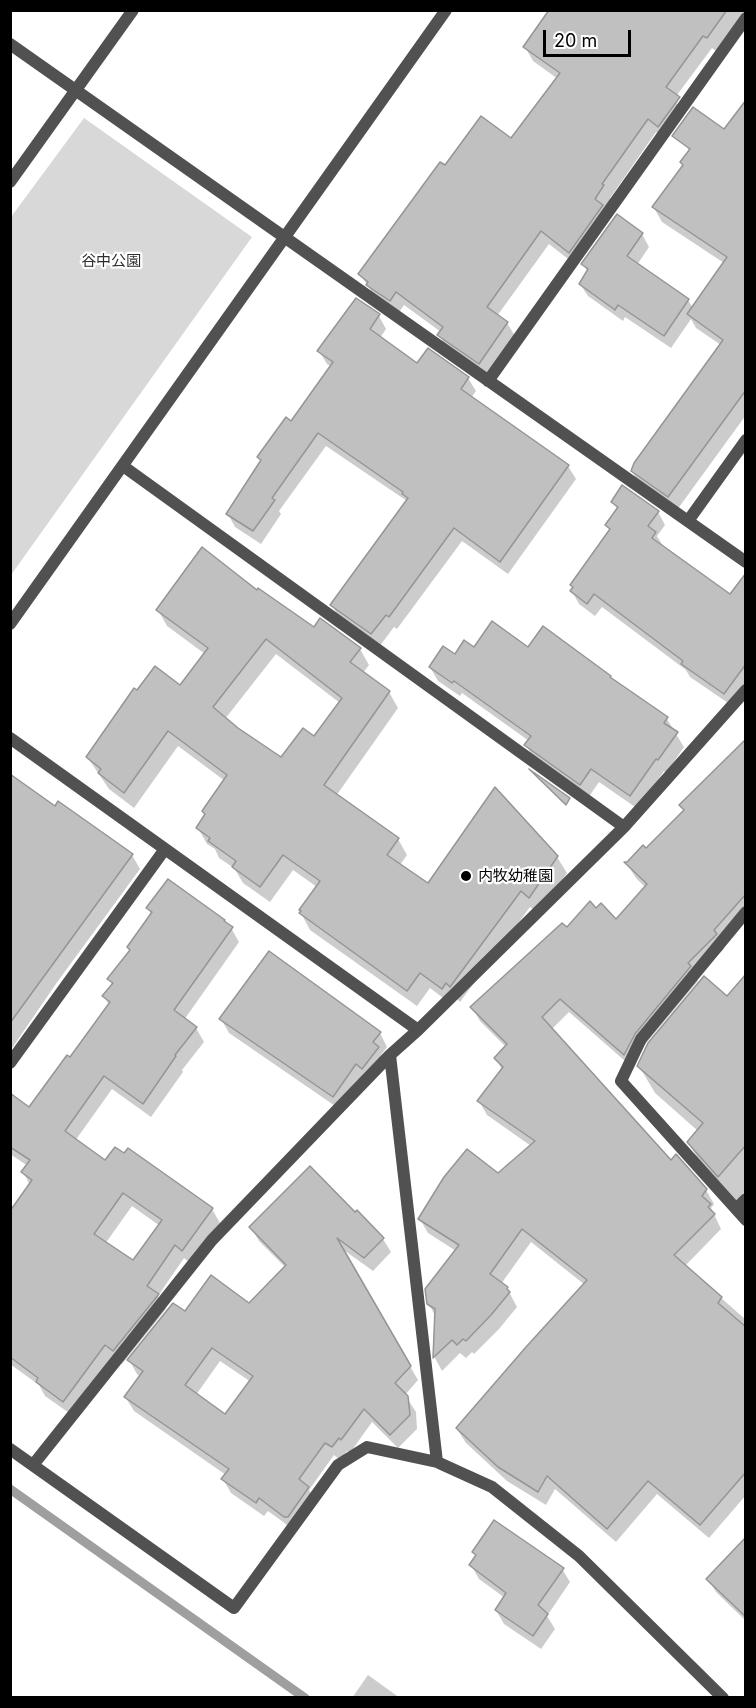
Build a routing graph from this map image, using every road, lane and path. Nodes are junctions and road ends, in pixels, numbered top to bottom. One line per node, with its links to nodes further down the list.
1 (133, 10): 5 (street)
2 (446, 10): 7 (street)
3 (746, 18): 8 (street)
4 (10, 44): 5 (street)
5 (76, 91): 6 (street); 7 (street)
6 (10, 182)
7 (283, 237): 8 (street); 10 (street)
8 (488, 381): 11 (street)
9 (746, 440): 11 (street)
10 (123, 466): 13 (street); 16 (street)
11 (688, 521): 12 (street)
12 (746, 562)
13 (10, 624)
14 (746, 690): 16 (street)
15 (10, 738): 17 (street)
16 (624, 827): 19 (street)
17 (165, 849): 19 (street); 21 (street)
18 (746, 912): 23 (street)
19 (418, 1030): 20 (street)
20 (390, 1055): 26 (street); 27 (street)
21 (10, 1063)
22 (746, 1199): 23 (street)
23 (736, 1209): 24 (street)
24 (746, 1220)
25 (10, 1449): 27 (street)
26 (437, 1462): 27 (street); 28 (street)
27 (33, 1466)
28 (723, 1698)

